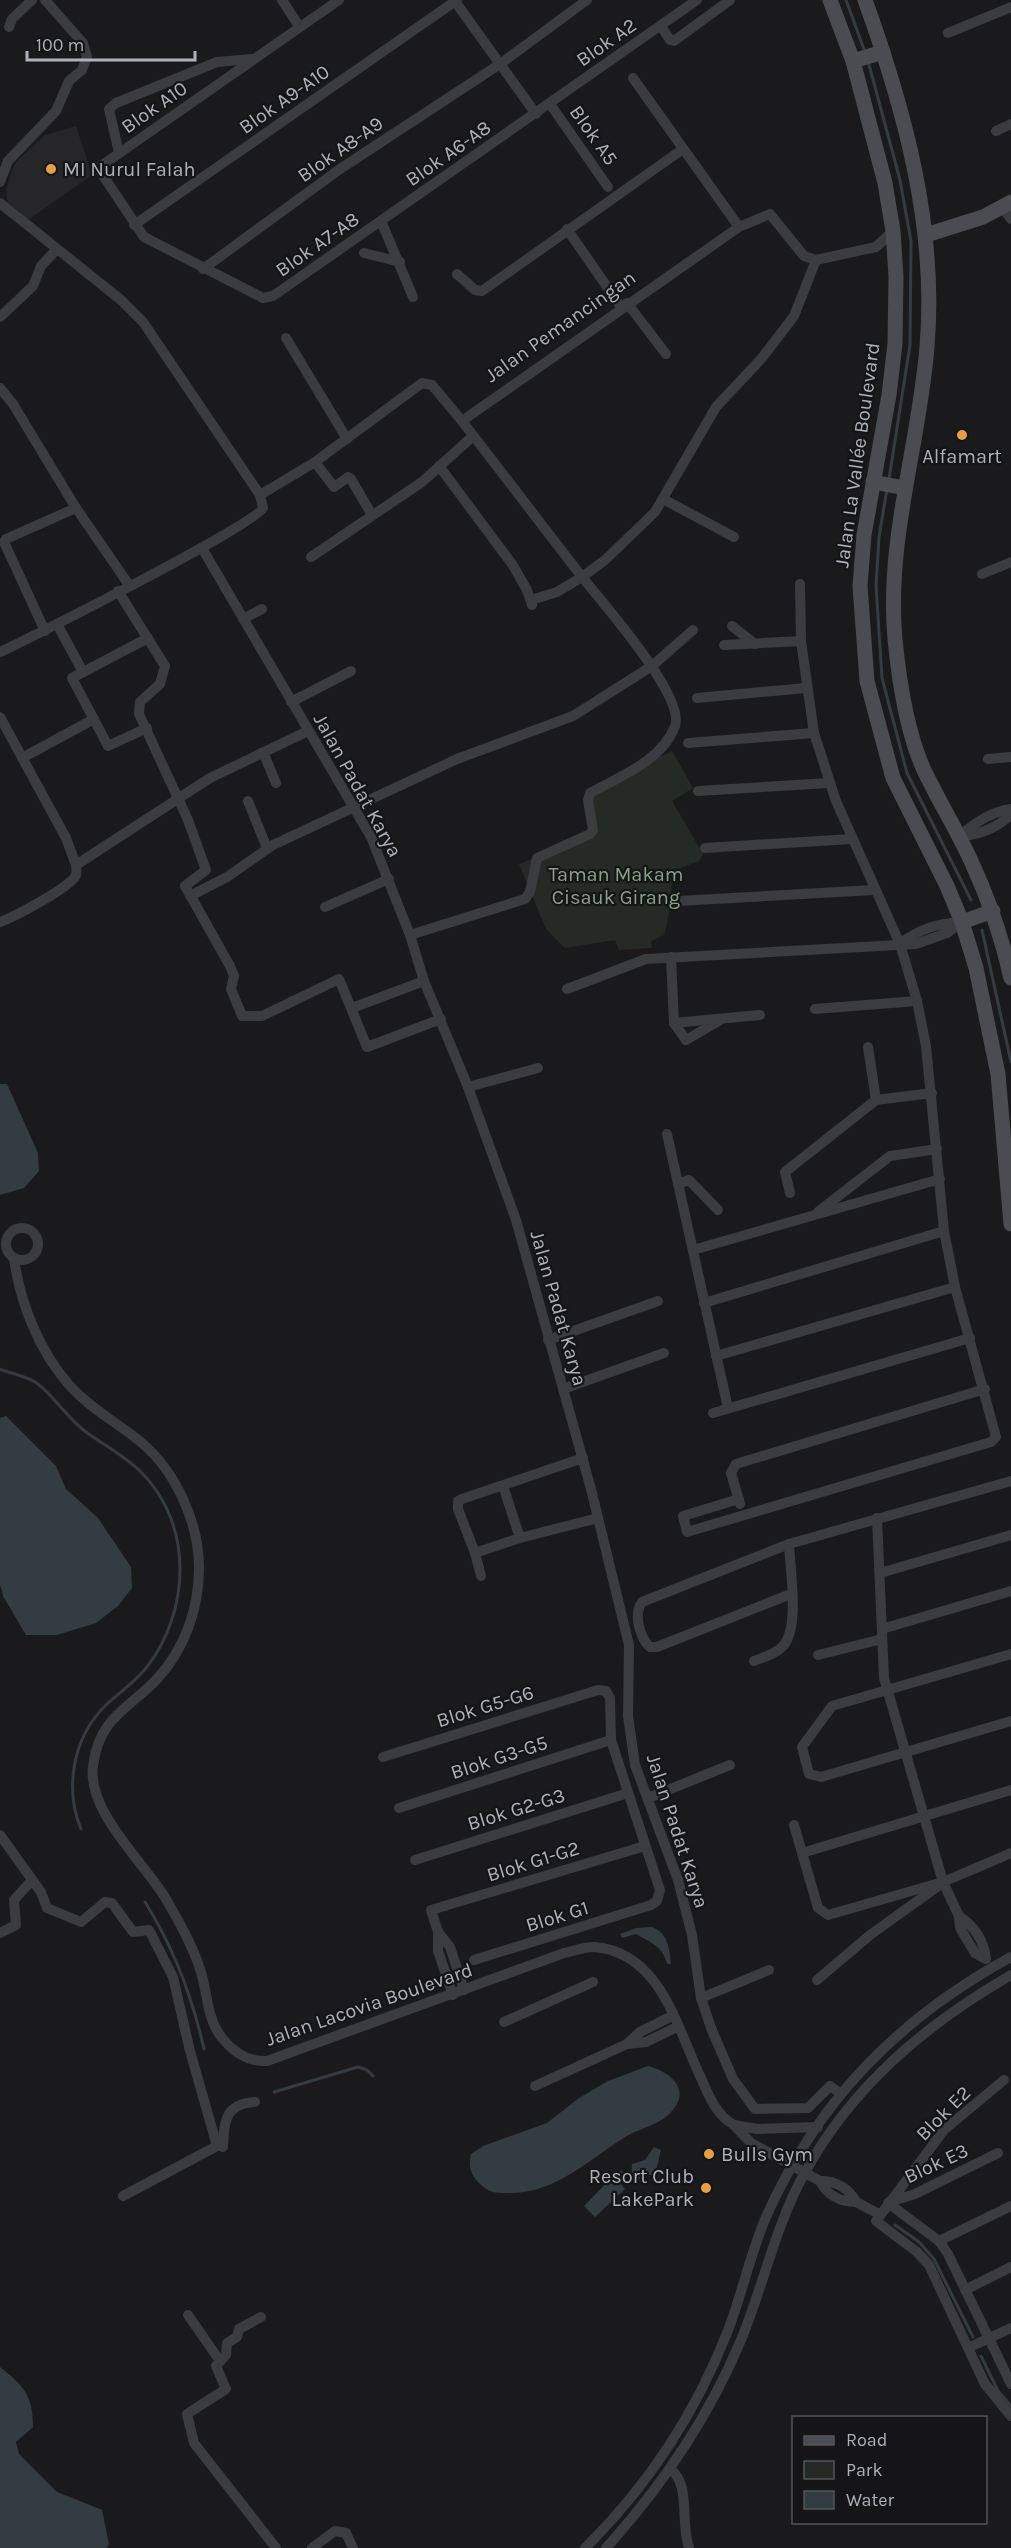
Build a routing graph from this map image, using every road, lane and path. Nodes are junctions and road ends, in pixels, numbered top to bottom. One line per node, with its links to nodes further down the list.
1 (32, 0): 14 (street)
2 (45, 0): 28 (street)
3 (282, 0): 15 (street)
4 (339, 0): 15 (street, Blok A10)
5 (587, 0): 20 (street, Blok A8-A9)
6 (697, 0): 13 (street, Blok A2)
7 (730, 0): 13 (street)
8 (830, 0): 19 (street, Jalan La Vallée Boulevard)
9 (865, 0): 17 (street)
10 (1007, 0): 12 (street)
11 (455, 1): 20 (street); 34 (street, Blok A9-A10)
12 (1011, 7): 16 (street)
13 (661, 26): 22 (street, Blok A2)
14 (9, 27)
15 (299, 27): 18 (street, Blok A10)
16 (948, 33)
17 (883, 52): 19 (street); 38 (street)
18 (257, 57): 27 (street, Blok A10); 27 (street)
19 (853, 61): 37 (street, Jalan La Vallée Boulevard)
20 (500, 64): 23 (street); 43 (street, Blok A8-A9)
21 (633, 78): 26 (street)
22 (550, 104): 23 (street, Blok A2); 30 (street, Blok A5)
23 (536, 114): 33 (street, Blok A6-A8)
24 (1011, 124): 25 (street)
25 (996, 131)
26 (683, 149): 35 (street); 36 (street)
27 (119, 153): 34 (street, Blok A10)
28 (3, 164): 29 (street)
29 (0, 182)
30 (608, 187)
31 (0, 203): 39 (street)
32 (1008, 209): 38 (street)
33 (381, 221): 42 (street); 43 (street, Blok A7-A8)
34 (134, 225): 43 (street)
35 (739, 227): 41 (street, Jalan Pemancingan); 46 (street, Jalan Pemancingan)
36 (567, 229): 44 (street); 46 (street)
37 (894, 231): 41 (street); 56 (street, Jalan La Vallée Boulevard)
38 (925, 232): 57 (street)
39 (56, 250): 47 (street); 58 (street)
40 (363, 253): 42 (street)
41 (816, 260): 59 (street)
42 (400, 262): 45 (street)
43 (203, 269)
44 (457, 274)
45 (413, 297)
46 (624, 305): 49 (street); 51 (street, Jalan Pemancingan)
47 (0, 317)
48 (286, 338): 53 (street)
49 (666, 354)
50 (0, 388): 60 (street)
51 (462, 421): 52 (street); 53 (street)
52 (473, 436): 55 (street); 67 (street)
53 (347, 440): 54 (street)
54 (315, 462): 58 (street); 61 (street)
55 (440, 466): 61 (street); 67 (street)
56 (873, 483): 57 (street); 119 (street, Jalan La Vallée Boulevard)
57 (904, 488): 107 (street)
58 (260, 495): 63 (street)
59 (663, 498): 62 (street); 67 (street)
60 (76, 508): 69 (street); 76 (street)
61 (372, 515): 64 (street)
62 (734, 537)
63 (202, 548): 69 (street); 72 (street, Jalan Padat Karya)
64 (310, 557)
65 (1011, 562): 66 (street)
66 (982, 574)
67 (582, 577): 82 (street)
68 (800, 584): 78 (street)
69 (129, 585): 70 (street)
70 (118, 591): 73 (street); 77 (street)
71 (262, 609): 72 (street)
72 (243, 619): 87 (street, Jalan Padat Karya)
73 (57, 624): 76 (street); 84 (street)
74 (732, 626): 79 (street)
75 (693, 630): 82 (street)
76 (45, 631): 81 (street)
77 (148, 638): 84 (street); 90 (street)
78 (801, 640): 79 (street); 85 (street)
79 (755, 644): 80 (street)
80 (724, 645)
81 (0, 652)
82 (652, 666): 104 (street); 120 (street)
83 (351, 671): 87 (street)
84 (83, 672): 89 (street)
85 (806, 688): 86 (street); 92 (street)
86 (697, 698)
87 (291, 702): 91 (street, Jalan Padat Karya)
88 (0, 717): 93 (street)
89 (94, 719): 90 (street); 97 (street)
90 (147, 728): 102 (street)
91 (308, 731): 95 (street); 104 (street, Jalan Padat Karya)
92 (814, 733): 94 (street); 100 (street)
93 (5, 738): 97 (street)
94 (688, 742)
95 (263, 752): 99 (street); 102 (street)
96 (1011, 757): 98 (street)
97 (22, 758): 111 (street)
98 (988, 759)
99 (276, 783)
100 (829, 783): 101 (street); 108 (street)
101 (698, 791)
102 (178, 800): 111 (street); 114 (street)
103 (248, 801): 109 (street)
104 (355, 808): 109 (street); 112 (street, Jalan Padat Karya)
105 (1011, 809): 107 (street)
106 (1011, 814): 107 (street)
107 (959, 837): 117 (street)
108 (850, 839): 110 (street); 113 (street)
109 (267, 848): 114 (street)
110 (705, 848)
111 (76, 865): 118 (street)
112 (389, 879): 116 (street); 120 (street, Jalan Padat Karya)
113 (874, 890): 115 (street); 121 (street)
114 (190, 896): 127 (street)
115 (678, 901)
116 (325, 907)
117 (993, 911): 119 (street); 123 (street)
118 (0, 922)
119 (963, 922): 121 (street); 145 (street, Jalan La Vallée Boulevard)
120 (410, 935): 124 (street, Jalan Padat Karya)
121 (900, 944): 122 (street); 126 (street)
122 (671, 957): 125 (street); 132 (street)
123 (1011, 978)
124 (424, 981): 127 (street); 131 (street, Jalan Padat Karya)
125 (567, 989)
126 (916, 1001): 128 (street); 136 (street)
127 (352, 1008): 131 (street)
128 (815, 1009)
129 (760, 1016): 130 (street)
130 (722, 1019): 132 (street); 132 (street)
131 (441, 1020): 135 (street, Jalan Padat Karya)
132 (674, 1023)
133 (868, 1047): 137 (street)
134 (538, 1068): 135 (street)
135 (468, 1087): 153 (street, Jalan Padat Karya)
136 (932, 1094): 137 (street); 139 (street)
137 (876, 1100): 142 (street)
138 (667, 1134): 141 (street)
139 (937, 1149): 140 (street); 144 (street)
140 (940, 1179): 144 (street); 146 (street)
141 (678, 1184): 143 (street); 147 (street)
142 (790, 1193)
143 (718, 1210)
144 (813, 1216): 147 (street)
145 (1011, 1224)
146 (944, 1232): 149 (street); 151 (street)
147 (693, 1250): 151 (street)
148 (14, 1258): 209 (street, Jalan Lacovia Boulevard)
149 (955, 1287): 152 (street); 155 (street)
150 (658, 1301): 153 (street)
151 (704, 1303): 155 (street)
152 (970, 1338): 157 (street); 158 (street)
153 (548, 1340): 156 (street, Jalan Padat Karya)
154 (664, 1353): 156 (street)
155 (716, 1356): 158 (street)
156 (563, 1389): 160 (street, Jalan Padat Karya)
157 (985, 1389): 163 (street); 164 (street)
158 (728, 1408): 159 (street)
159 (713, 1413)
160 (583, 1458): 162 (street); 165 (street, Jalan Padat Karya)
161 (1011, 1480): 166 (street)
162 (503, 1486): 168 (street); 170 (street)
163 (739, 1499): 164 (street); 164 (street)
164 (743, 1514)
165 (598, 1518): 168 (street); 187 (street, Jalan Padat Karya)
166 (877, 1518): 169 (street); 171 (street)
167 (1011, 1534): 171 (street)
168 (520, 1538): 170 (street)
169 (789, 1544): 174 (street); 174 (street)
170 (475, 1553): 172 (street)
171 (880, 1573): 175 (street)
172 (481, 1576)
173 (1011, 1591): 175 (street)
174 (791, 1594): 178 (street)
175 (882, 1634): 177 (street); 179 (street)
176 (1011, 1654): 179 (street)
177 (818, 1655)
178 (754, 1660)
179 (888, 1690): 182 (street); 182 (street)
180 (1011, 1721): 182 (street)
181 (611, 1740): 183 (street, Blok G5-G6); 186 (street); 188 (street, Blok G3-G5)
182 (905, 1752): 189 (street)
183 (383, 1757)
184 (730, 1765): 187 (street)
185 (1011, 1790): 189 (street)
186 (628, 1793): 192 (street); 195 (street, Blok G2-G3)
187 (648, 1798): 210 (street, Jalan Padat Karya)
188 (399, 1808)
189 (924, 1816): 193 (street); 197 (street)
190 (794, 1825): 193 (street)
191 (0, 1834): 196 (street)
192 (645, 1846): 198 (street, Blok G1-G2); 201 (street, Blok G1)
193 (802, 1853): 197 (street)
194 (1011, 1853): 197 (street)
195 (415, 1860)
196 (32, 1880): 199 (street); 221 (street)
197 (943, 1882): 202 (street); 205 (street)
198 (438, 1932): 208 (street); 209 (street)
199 (0, 1934)
200 (1011, 1957): 202 (street)
201 (474, 1960)
202 (988, 1963): 207 (street); 217 (street)
203 (769, 1970): 210 (street)
204 (1011, 1975): 207 (street)
205 (817, 1980)
206 (593, 1982): 212 (street)
207 (999, 1982): 224 (street)
208 (464, 1990): 209 (street, Jalan Lacovia Boulevard); 211 (street, Jalan Lacovia Boulevard)
209 (453, 1995)
210 (701, 1998): 217 (street, Jalan Padat Karya)
211 (672, 2016): 213 (street, Jalan Lacovia Boulevard); 214 (street)
212 (504, 2022)
213 (677, 2027): 214 (street); 219 (street, Jalan Lacovia Boulevard)
214 (627, 2044): 216 (street)
215 (1004, 2080): 226 (street, Blok E2)
216 (535, 2086)
217 (840, 2093): 220 (street)
218 (255, 2102): 221 (street)
219 (734, 2125): 220 (street); 223 (street, Jalan Lacovia Boulevard)
220 (818, 2127): 223 (street)
221 (217, 2146): 225 (street)
222 (998, 2153): 226 (street, Blok E3)
223 (792, 2166): 224 (street, Jalan Lacovia Boulevard); 237 (street)
224 (805, 2173): 228 (street, Jalan Lacovia Boulevard); 238 (street)
225 (123, 2196)
226 (888, 2203): 228 (street, Blok E2); 229 (street)
227 (1011, 2206): 229 (street)
228 (878, 2217): 236 (street, Jalan Lacovia Boulevard)
229 (939, 2241): 231 (street)
230 (1011, 2267): 231 (street)
231 (965, 2289): 235 (street)
232 (188, 2315): 239 (street)
233 (261, 2317): 239 (street)
234 (1011, 2328): 235 (street)
235 (988, 2339): 236 (street); 240 (street)
236 (968, 2348): 241 (street, Jalan Lacovia Boulevard)
237 (720, 2350): 238 (street); 246 (street)
238 (734, 2356): 242 (street)
239 (220, 2361): 243 (street)
240 (1011, 2384)
241 (1011, 2416)
242 (671, 2470): 247 (street); 248 (street)
243 (276, 2548)
244 (312, 2548): 245 (street)
245 (353, 2548)
246 (585, 2548)
247 (606, 2548)
248 (689, 2548)

